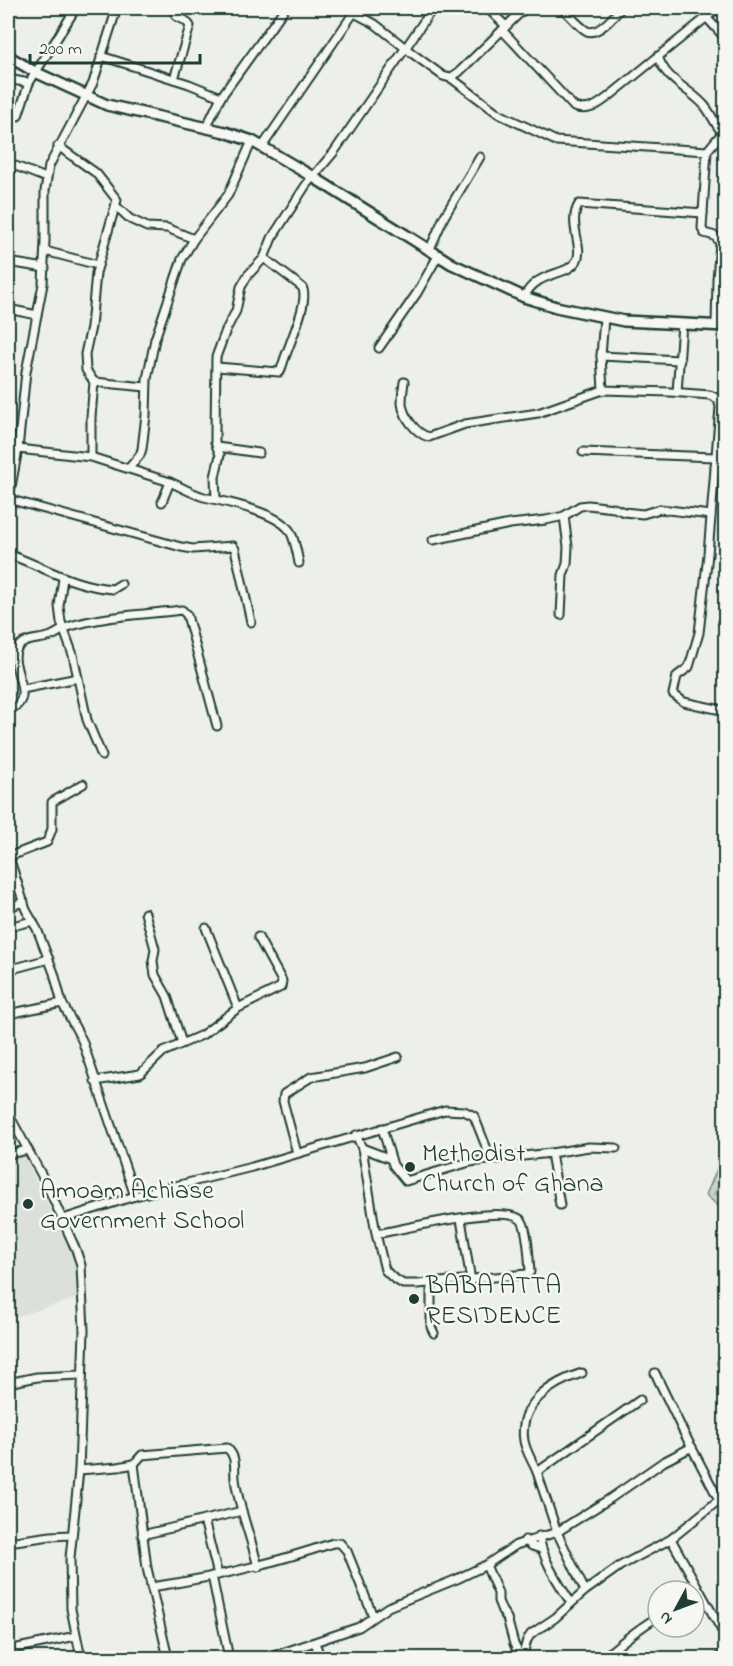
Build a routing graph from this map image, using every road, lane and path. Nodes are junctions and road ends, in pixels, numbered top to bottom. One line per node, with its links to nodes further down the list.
1 (76, 8): 20 (street)
2 (117, 8): 18 (street)
3 (174, 8): 23 (street)
4 (285, 8): 26 (street)
5 (345, 8): 12 (street)
6 (433, 8): 16 (street)
7 (488, 8): 14 (street)
8 (525, 8): 14 (street)
9 (562, 8): 10 (street)
10 (621, 8)
11 (718, 8): 13 (street)
12 (355, 10): 16 (street); 32 (street)
13 (706, 17): 15 (street); 19 (street)
14 (504, 28): 19 (street); 21 (street)
15 (726, 39)
16 (405, 48): 21 (street); 36 (street)
17 (8, 56): 20 (street)
18 (101, 56): 23 (street); 25 (street)
19 (658, 56): 29 (street)
20 (35, 72): 24 (street); 25 (street)
21 (451, 78): 33 (street)
22 (8, 79): 24 (street)
23 (174, 79): 26 (street)
24 (29, 83): 27 (street)
25 (86, 97): 28 (street); 31 (street)
26 (221, 97): 28 (street)
27 (18, 116)
28 (206, 128): 30 (street)
29 (724, 134): 33 (street)
30 (252, 141): 32 (street); 40 (street)
31 (57, 146): 37 (street); 38 (street)
32 (262, 147): 36 (street)
33 (707, 151): 39 (street)
34 (480, 157): 42 (street)
35 (8, 163): 37 (street)
36 (313, 177): 42 (street); 44 (street)
37 (46, 178): 41 (street)
38 (117, 207): 40 (street); 46 (street)
39 (703, 213): 48 (street); 53 (street)
40 (194, 239): 60 (street)
41 (45, 250): 46 (street); 47 (street)
42 (429, 251): 43 (street)
43 (438, 256): 48 (street); 54 (street)
44 (264, 258): 57 (street); 57 (street)
45 (8, 262): 47 (street)
46 (98, 265): 58 (street)
47 (45, 268): 50 (street)
48 (524, 297): 51 (street)
49 (8, 309): 50 (street)
50 (36, 315): 64 (street)
51 (604, 318): 52 (street); 55 (street)
52 (682, 324): 53 (street); 56 (street)
53 (721, 326)
54 (379, 348)
55 (601, 356): 56 (street); 61 (street)
56 (680, 360): 62 (street)
57 (217, 367): 63 (street)
58 (94, 382): 60 (street); 67 (street)
59 (404, 382): 61 (street)
60 (146, 387): 71 (street)
61 (603, 390): 62 (street)
62 (677, 393): 68 (street)
63 (217, 447): 66 (street); 73 (street)
64 (18, 449): 67 (street); 74 (street)
65 (583, 452): 68 (street)
66 (259, 453)
67 (91, 457): 71 (street)
68 (715, 457): 69 (street)
69 (715, 466): 70 (street); 76 (street)
70 (726, 467)
71 (129, 468): 72 (street)
72 (170, 482): 73 (street); 75 (street)
73 (216, 499): 80 (street)
74 (8, 500): 84 (street)
75 (162, 502)
76 (711, 515): 77 (street); 89 (street)
77 (564, 516): 78 (street); 83 (street)
78 (433, 540)
79 (8, 554): 81 (street)
80 (299, 562)
81 (63, 578): 82 (street); 85 (street)
82 (121, 584)
83 (561, 615)
84 (251, 622)
85 (63, 629): 86 (street); 87 (street); 90 (street)
86 (78, 678): 87 (street); 91 (street)
87 (22, 689): 88 (street)
88 (8, 710)
89 (726, 711)
90 (218, 726)
91 (102, 756)
92 (83, 783): 93 (street)
93 (8, 857): 94 (street)
94 (16, 881): 95 (street); 96 (street)
95 (8, 884)
96 (24, 902): 97 (street); 99 (street)
97 (8, 907)
98 (145, 913): 108 (street)
99 (33, 921): 100 (street); 103 (street)
100 (8, 927)
101 (206, 928): 106 (street)
102 (258, 937): 106 (street)
103 (50, 959): 104 (street); 105 (street)
104 (8, 970)
105 (62, 1003): 107 (street); 110 (street)
106 (238, 1008): 108 (street)
107 (8, 1014)
108 (182, 1043): 110 (street)
109 (398, 1057): 119 (street)
110 (95, 1081): 122 (street)
111 (8, 1113): 116 (street)
112 (382, 1128): 113 (street); 120 (street); 121 (street)
113 (356, 1135): 114 (street); 119 (street)
114 (362, 1148): 120 (street); 126 (street)
115 (616, 1148): 117 (street)
116 (28, 1150): 118 (street); 125 (street)
117 (550, 1153): 121 (street); 123 (street)
118 (8, 1154)
119 (297, 1154): 122 (street)
120 (391, 1159): 121 (street)
121 (491, 1159)
122 (135, 1196): 125 (street)
123 (560, 1205)
124 (461, 1218): 126 (street); 127 (street); 127 (street)
125 (63, 1219): 132 (street)
126 (376, 1234): 128 (street)
127 (471, 1281): 128 (street)
128 (431, 1284): 129 (street)
129 (434, 1333)
130 (582, 1373): 138 (street)
131 (656, 1373): 135 (street)
132 (81, 1375): 133 (street); 137 (street)
133 (8, 1383)
134 (640, 1400): 138 (street)
135 (692, 1447): 139 (street); 143 (street)
136 (134, 1464): 137 (street); 141 (street); 145 (street)
137 (79, 1470): 144 (street)
138 (537, 1472): 143 (street)
139 (722, 1497): 140 (street); 147 (street)
140 (726, 1509)
141 (242, 1511): 142 (street); 152 (street)
142 (204, 1520): 145 (street); 153 (street)
143 (557, 1532): 146 (street); 156 (street)
144 (71, 1535): 149 (street); 161 (street)
145 (142, 1535): 155 (street)
146 (539, 1536): 148 (street); 150 (street)
147 (671, 1539): 154 (street); 156 (street)
148 (525, 1540): 150 (street); 151 (street)
149 (8, 1542)
150 (541, 1549): 157 (street)
151 (486, 1564): 159 (street); 167 (street)
152 (258, 1567): 153 (street); 159 (street)
153 (215, 1576): 155 (street); 170 (street)
154 (690, 1579)
155 (151, 1587): 169 (street)
156 (585, 1591): 157 (street)
157 (571, 1603): 167 (street)
158 (706, 1607): 162 (street)
159 (373, 1616): 163 (street)
160 (646, 1624): 173 (street)
161 (76, 1636): 165 (street); 168 (street)
162 (726, 1638)
163 (315, 1643): 171 (street); 172 (street)
164 (726, 1648): 166 (street)
165 (8, 1650)
166 (721, 1657)
167 (521, 1658)
168 (81, 1659)
169 (168, 1659)
170 (229, 1659)
171 (267, 1659)
172 (321, 1659)
173 (603, 1659)

